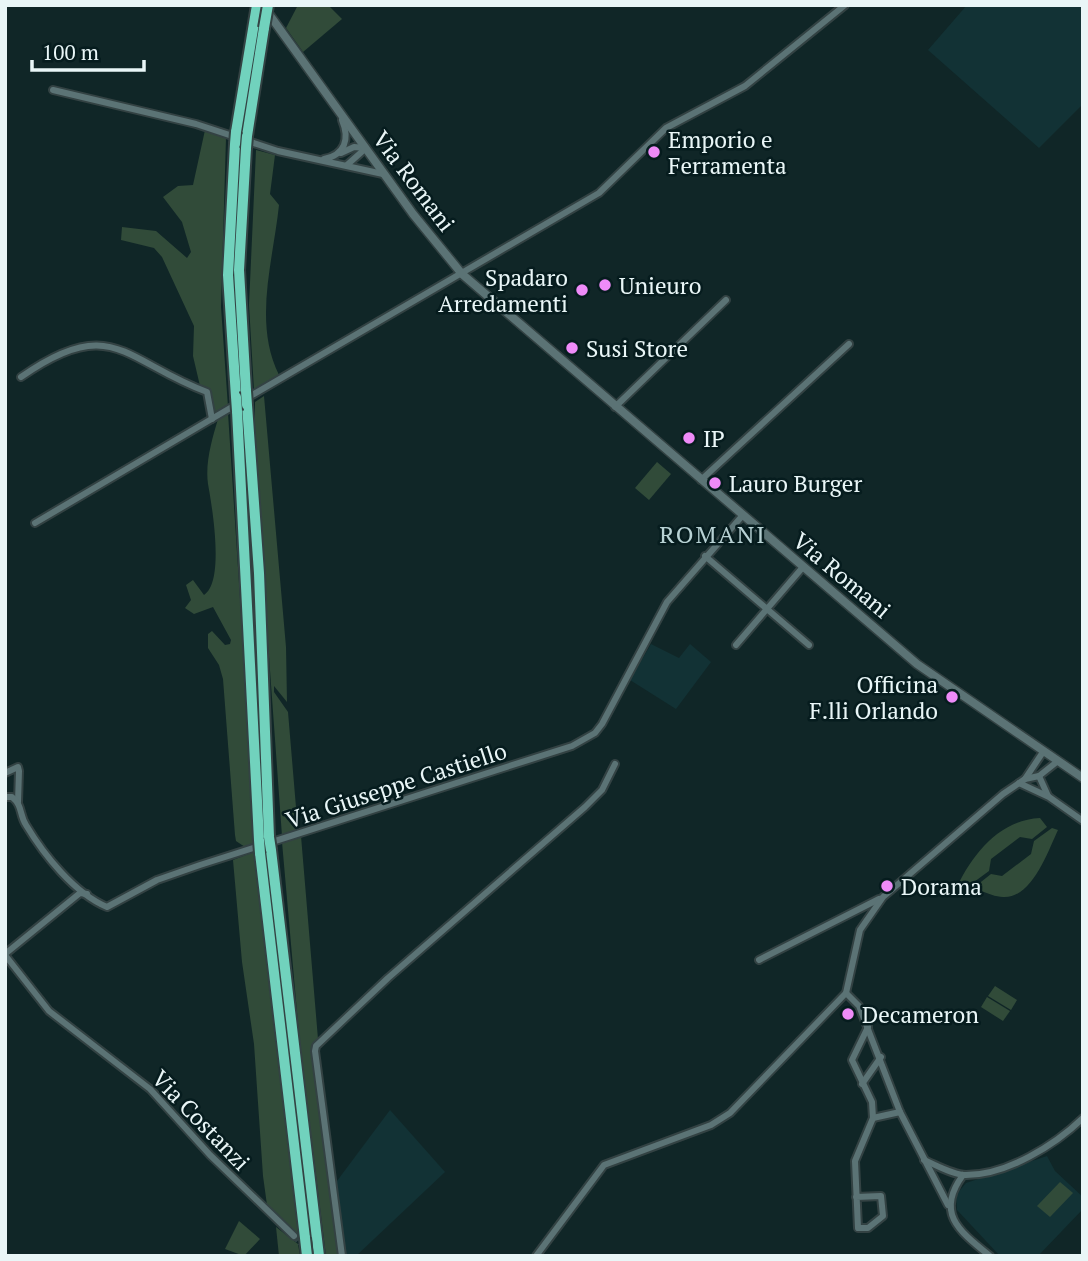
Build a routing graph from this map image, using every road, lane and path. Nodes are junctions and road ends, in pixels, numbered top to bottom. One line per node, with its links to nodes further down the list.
1 (260, 5): 4 (highway); 6 (street, Via Romani)
2 (268, 5): 4 (highway, bridge)
3 (845, 5): 12 (street)
4 (259, 26): 37 (highway, bridge)
5 (53, 90): 9 (street)
6 (339, 113): 7 (street, Via Romani); 8 (street)
7 (366, 148): 8 (street); 10 (street); 11 (street, Via Romani)
8 (338, 155): 9 (street)
9 (319, 160): 10 (street)
10 (346, 166): 11 (street)
11 (384, 174): 12 (street, Via Romani)
12 (462, 274): 16 (street, Via Romani); 17 (street)
13 (726, 300): 16 (street)
14 (849, 344): 18 (street)
15 (21, 377): 17 (street)
16 (615, 407): 18 (street, Via Romani)
17 (212, 419): 20 (street)
18 (701, 480): 19 (street, Via Romani)
19 (743, 515): 21 (street, Via Giuseppe Castiello); 22 (street, Via Romani)
20 (35, 523)
21 (705, 556): 23 (street); 38 (street, Via Giuseppe Castiello)
22 (803, 568): 23 (street); 26 (street, Via Romani)
23 (767, 608): 24 (street); 25 (street)
24 (736, 645)
25 (809, 645)
26 (1043, 752): 27 (street, Via Romani); 32 (street)
27 (1058, 761): 30 (street); 31 (street, Via Romani)
28 (615, 764): 56 (street)
29 (5, 773): 35 (street)
30 (1039, 776): 32 (street); 34 (street)
31 (1083, 778)
32 (1022, 781): 34 (street); 39 (street)
33 (5, 797): 35 (street)
34 (1049, 797): 36 (street)
35 (18, 802): 38 (street, Via Giuseppe Castiello)
36 (1083, 821)
37 (265, 852): 53 (highway); 54 (highway)
38 (87, 894): 40 (street)
39 (883, 897): 41 (street); 42 (street)
40 (5, 954): 53 (street, Via Costanzi)
41 (759, 960)
42 (846, 993): 43 (street); 57 (street)
43 (868, 1027): 44 (street); 45 (street)
44 (881, 1057): 45 (street); 46 (street)
45 (862, 1084): 47 (street)
46 (900, 1112): 47 (street); 49 (street)
47 (873, 1118): 51 (street)
48 (1083, 1118): 50 (street)
49 (924, 1160): 50 (street); 52 (street)
50 (963, 1175): 52 (street)
51 (856, 1197): 51 (street)
52 (948, 1205): 58 (street)
53 (300, 1237): 55 (highway, bridge)
54 (319, 1255)
55 (307, 1256)
56 (342, 1256)
57 (536, 1256)
58 (990, 1256)

